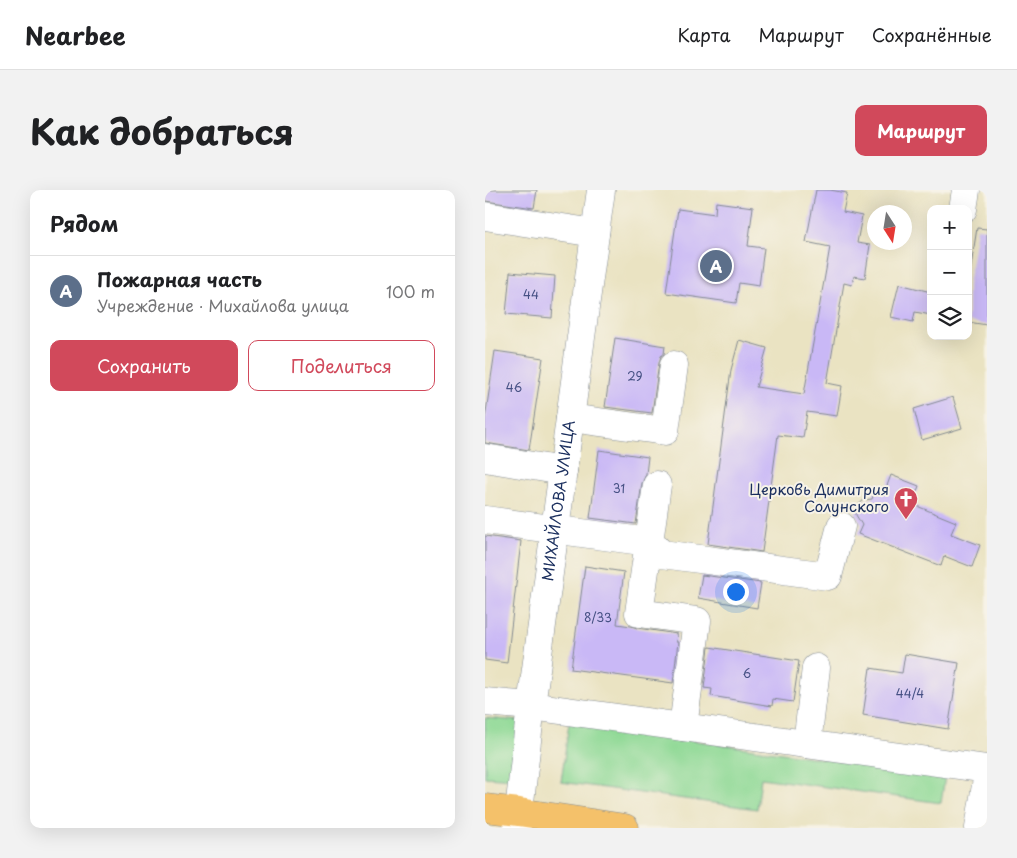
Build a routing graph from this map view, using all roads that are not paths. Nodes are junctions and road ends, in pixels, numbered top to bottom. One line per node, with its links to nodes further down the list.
1 (601, 190): 5 (street, МИХАЙЛОВА УЛИЦА)
2 (966, 190): 3 (street)
3 (964, 205)
4 (485, 216): 5 (street)
5 (595, 233): 7 (street, МИХАЙЛОВА УЛИЦА)
6 (675, 365): 7 (street)
7 (570, 418): 9 (street, МИХАЙЛОВА УЛИЦА)
8 (485, 458): 9 (street)
9 (563, 471): 13 (street, МИХАЙЛОВА УЛИЦА)
10 (657, 485): 14 (street)
11 (485, 520): 13 (street)
12 (841, 526): 14 (street)
13 (555, 530): 14 (street); 17 (street, МИХАЙЛОВА УЛИЦА)
14 (649, 542): 18 (street)
15 (816, 668): 19 (street)
16 (485, 702): 17 (street)
17 (531, 706): 18 (street); 23 (street, МИХАЙЛОВА УЛИЦА)
18 (683, 727): 19 (street)
19 (807, 744): 20 (street)
20 (987, 769)
21 (987, 779): 25 (street)
22 (485, 808): 23 (main road)
23 (518, 820): 24 (main road)
24 (625, 828)
25 (979, 828)

